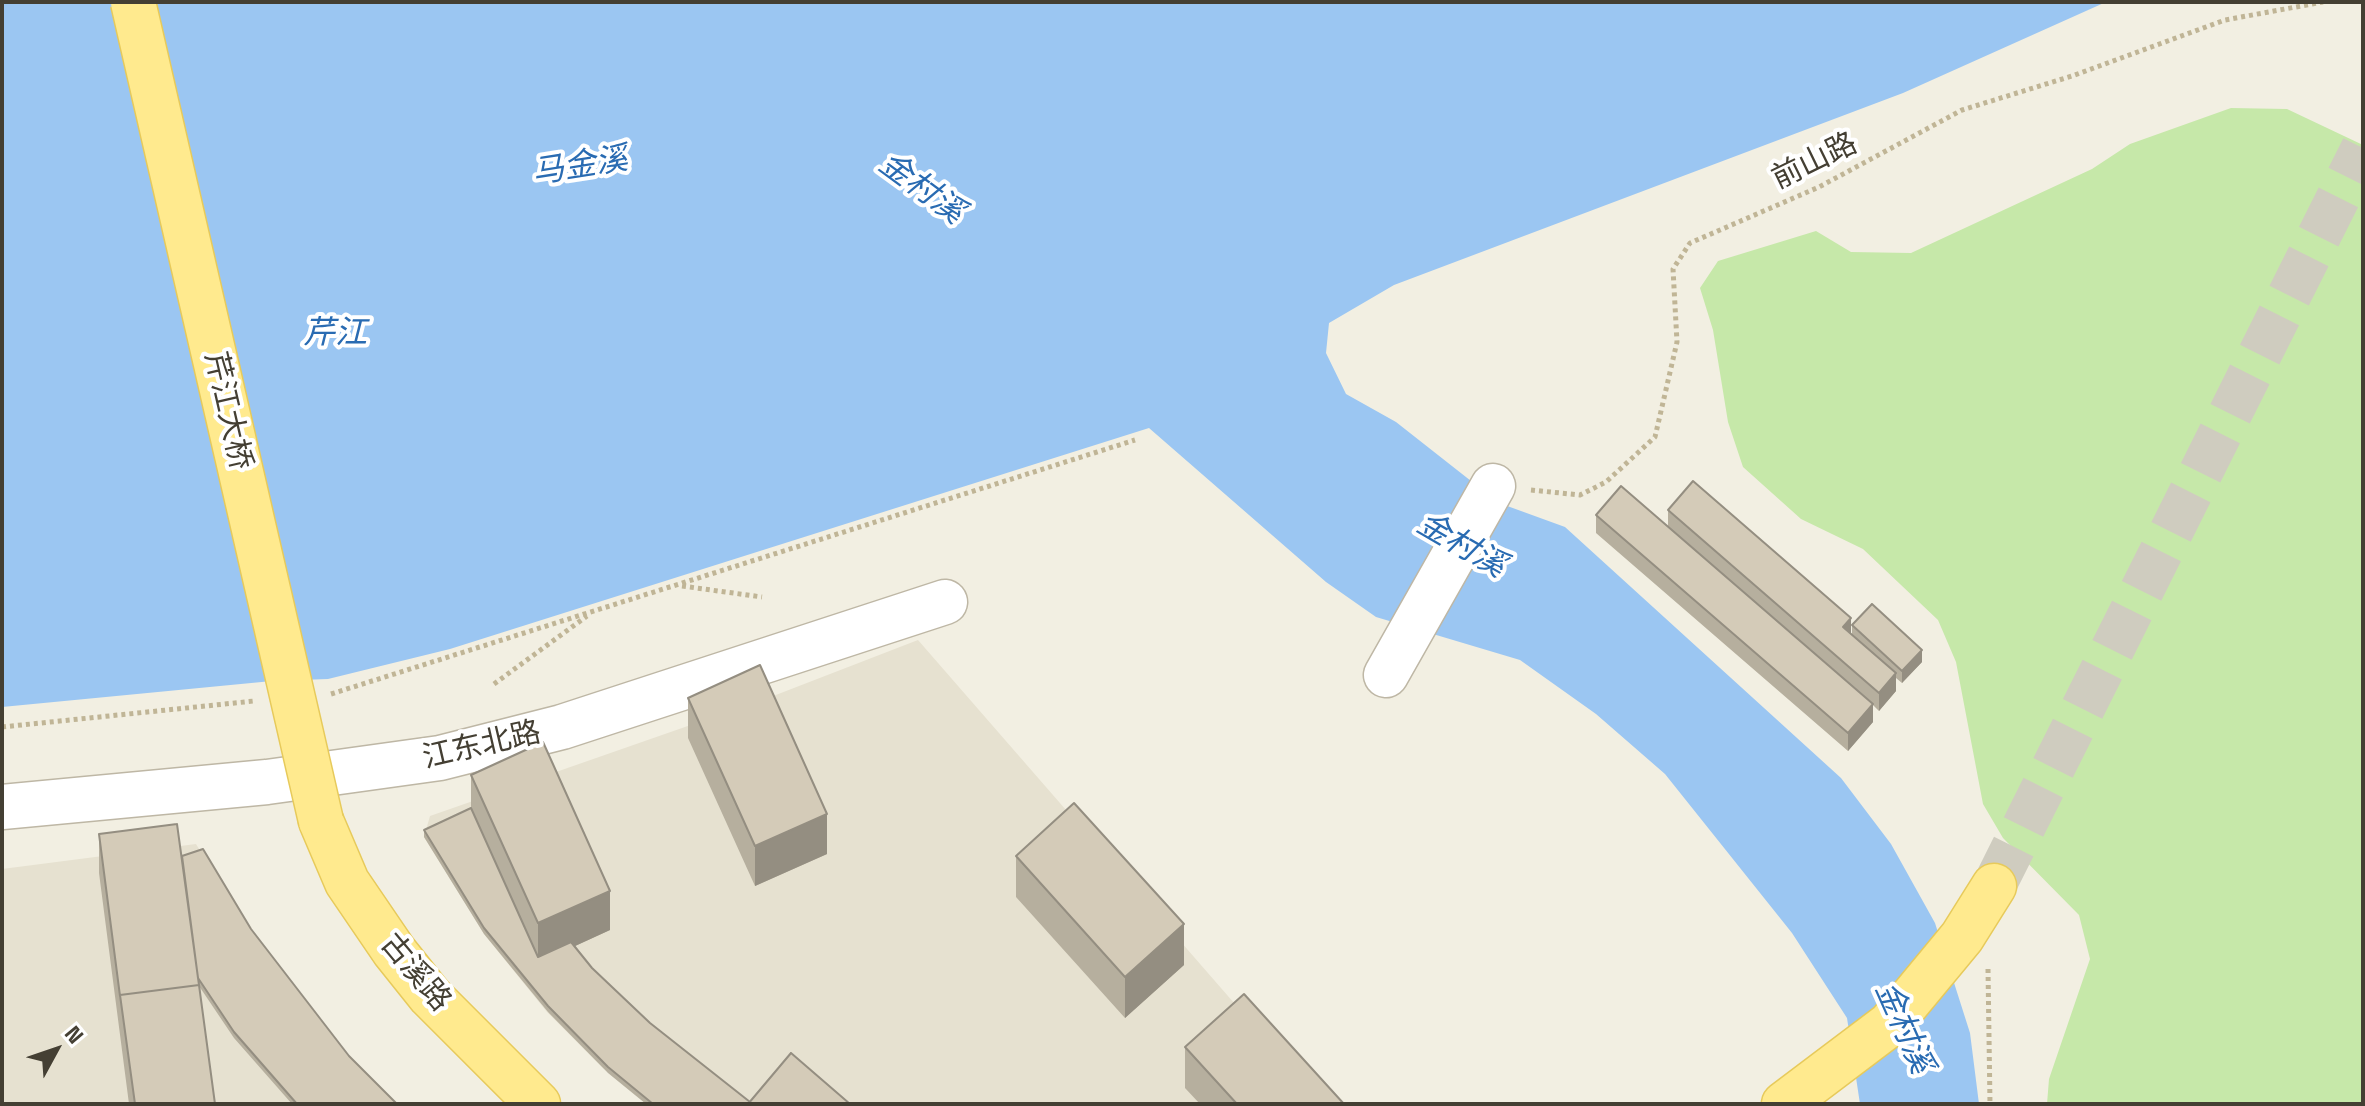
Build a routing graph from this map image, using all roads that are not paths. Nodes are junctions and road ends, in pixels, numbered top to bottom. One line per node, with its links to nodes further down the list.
1 (133, 2): 6 (main road, 芹江大桥, bridge)
2 (1492, 488): 4 (street)
3 (945, 602): 5 (street, 江东北路)
4 (1386, 675)
5 (2, 807)
6 (321, 821): 8 (main road, 古溪路)
7 (1994, 886): 9 (main road)
8 (538, 1104)
9 (1784, 1104)

